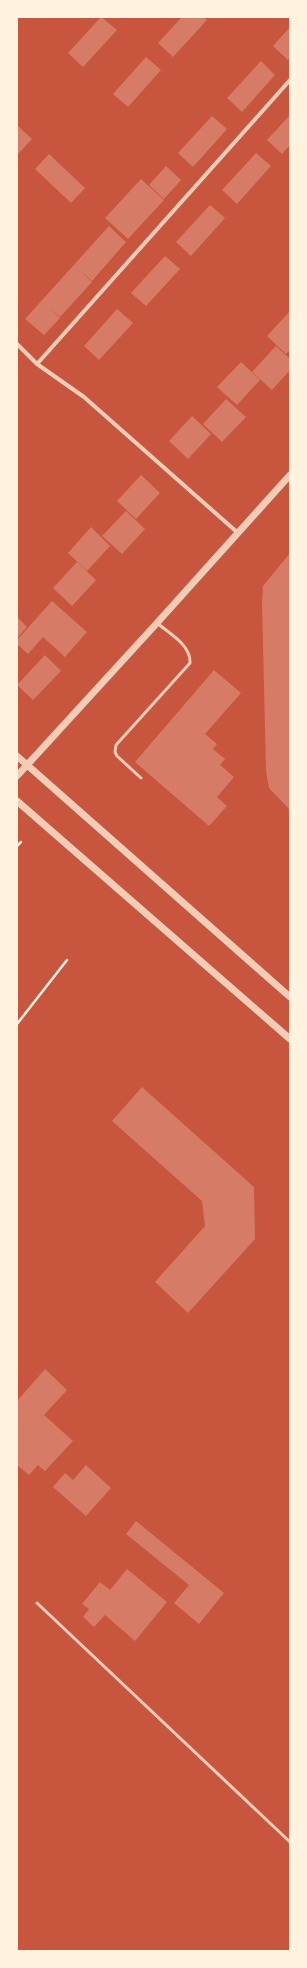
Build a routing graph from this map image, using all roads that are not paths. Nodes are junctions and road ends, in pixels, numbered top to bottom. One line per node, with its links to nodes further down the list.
1 (290, 80): 3 (street)
2 (17, 344): 3 (street)
3 (37, 364): 5 (street)
4 (290, 475): 5 (street)
5 (238, 534): 6 (street)
6 (158, 624): 8 (street); 10 (lane)
7 (17, 756): 8 (street)
8 (26, 765): 9 (street); 12 (street)
9 (17, 776)
10 (141, 778)
11 (17, 801): 13 (street)
12 (290, 997)
13 (290, 1039)
14 (37, 1603): 15 (lane)
15 (290, 1842)

